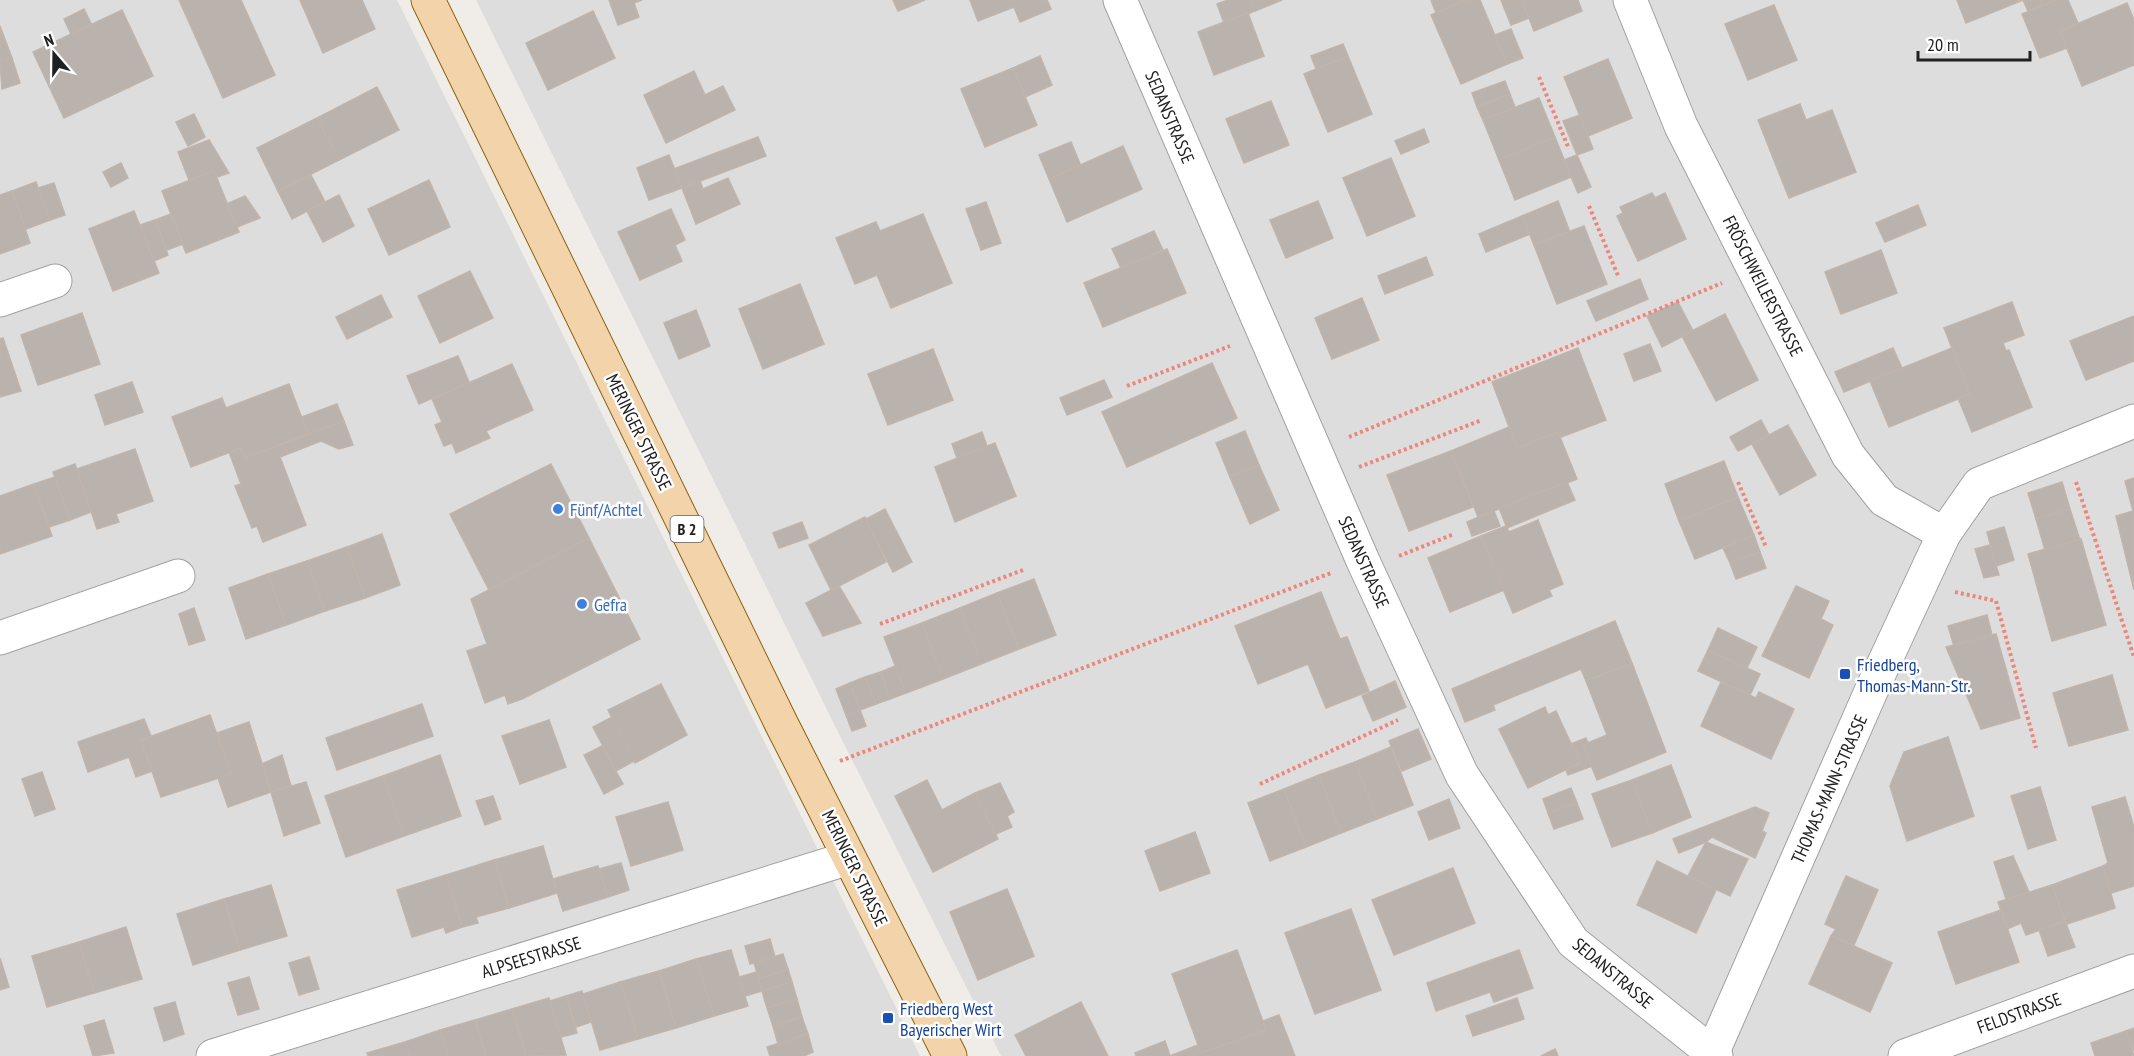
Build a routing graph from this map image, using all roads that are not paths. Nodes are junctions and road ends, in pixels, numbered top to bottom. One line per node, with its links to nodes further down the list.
1 (428, 0): 10 (main road, MERINGER STRASSE / B 2)
2 (1120, 0): 12 (street, SEDANSTRASSE)
3 (1629, 0): 7 (street, FRÖSCHWEILERSTRASSE)
4 (55, 281): 5 (street)
5 (0, 300)
6 (2134, 421): 7 (street, THOMAS-MANN-STRASSE)
7 (1944, 534): 12 (street, THOMAS-MANN-STRASSE)
8 (178, 576): 9 (street)
9 (0, 638)
10 (849, 858): 13 (street, ALPSEESTRASSE); 14 (main road, MERINGER STRASSE / B 2)
11 (2134, 971): 15 (street, FELDSTRASSE)
12 (1713, 1055)
13 (213, 1056)
14 (950, 1056)
15 (1905, 1056)

